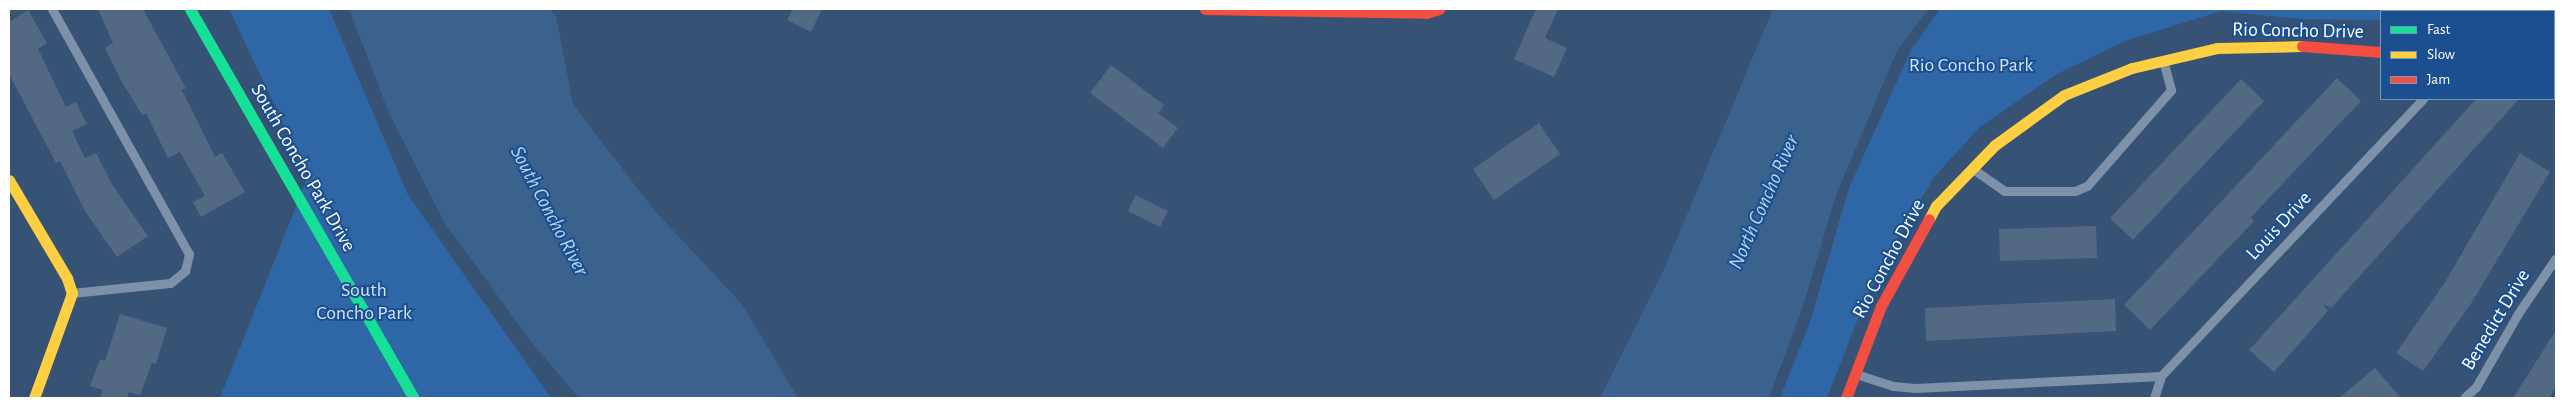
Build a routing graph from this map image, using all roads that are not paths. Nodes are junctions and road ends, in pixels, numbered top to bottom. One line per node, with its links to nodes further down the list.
1 (52, 9): 11 (lane)
2 (190, 9): 15 (street, South Concho Park Drive)
3 (1205, 9): 4 (street)
4 (1439, 9)
5 (2380, 52): 6 (street, Rio Concho Drive)
6 (2164, 60): 8 (street, Rio Concho Drive); 8 (lane)
7 (2422, 100): 13 (lane, Louis Drive)
8 (1972, 169): 12 (street, Rio Concho Drive)
9 (9, 180): 11 (street)
10 (2556, 258): 18 (lane, Benedict Drive)
11 (72, 293): 14 (street)
12 (1855, 374): 13 (lane); 16 (street, Rio Concho Drive)
13 (2161, 376): 17 (lane, Louis Drive)
14 (34, 398)
15 (414, 398)
16 (1846, 398)
17 (2154, 398)
18 (2464, 398)

